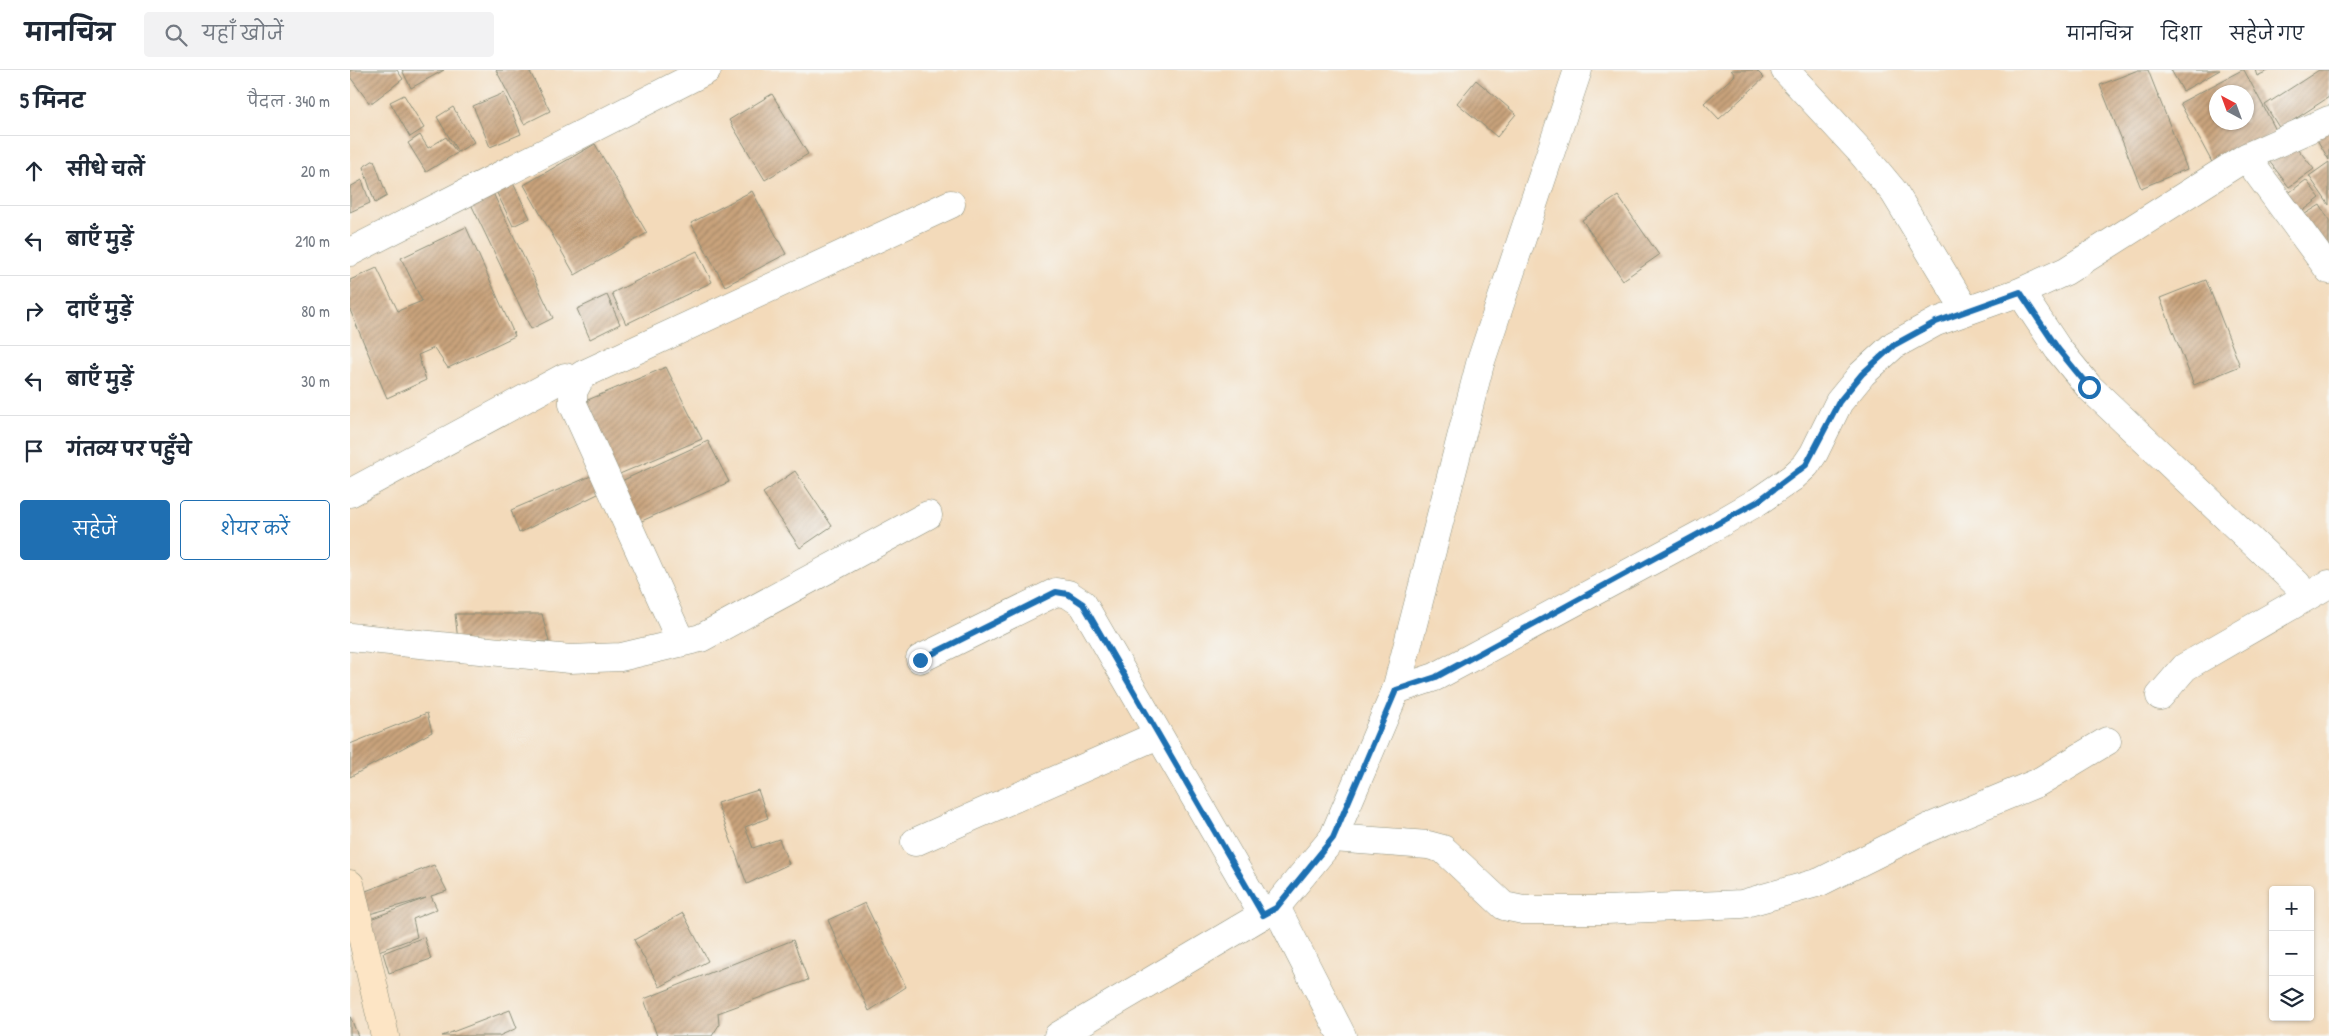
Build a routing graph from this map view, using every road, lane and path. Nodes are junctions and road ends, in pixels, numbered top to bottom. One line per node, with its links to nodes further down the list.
1 (707, 70): 7 (street)
2 (1578, 70): 19 (street)
3 (1785, 70): 10 (street)
4 (2329, 120): 5 (street)
5 (2246, 157): 8 (street); 9 (street)
6 (951, 204): 17 (street)
7 (350, 252)
8 (2329, 270)
9 (2020, 292): 10 (street); 14 (street)
10 (1966, 311): 19 (street)
11 (565, 377): 12 (street)
12 (350, 493)
13 (928, 515): 17 (street)
14 (2297, 584)
15 (2329, 584): 20 (street)
16 (350, 637): 17 (street)
17 (681, 642)
18 (920, 660): 21 (street)
19 (1396, 690): 23 (street)
20 (2160, 696)
21 (1158, 735): 24 (street); 26 (street)
22 (2108, 741): 23 (street)
23 (1333, 838): 26 (street)
24 (915, 842)
25 (350, 884): 27 (main road)
26 (1269, 911): 28 (street); 29 (street)
27 (385, 1036)
28 (1058, 1036)
29 (1342, 1036)

